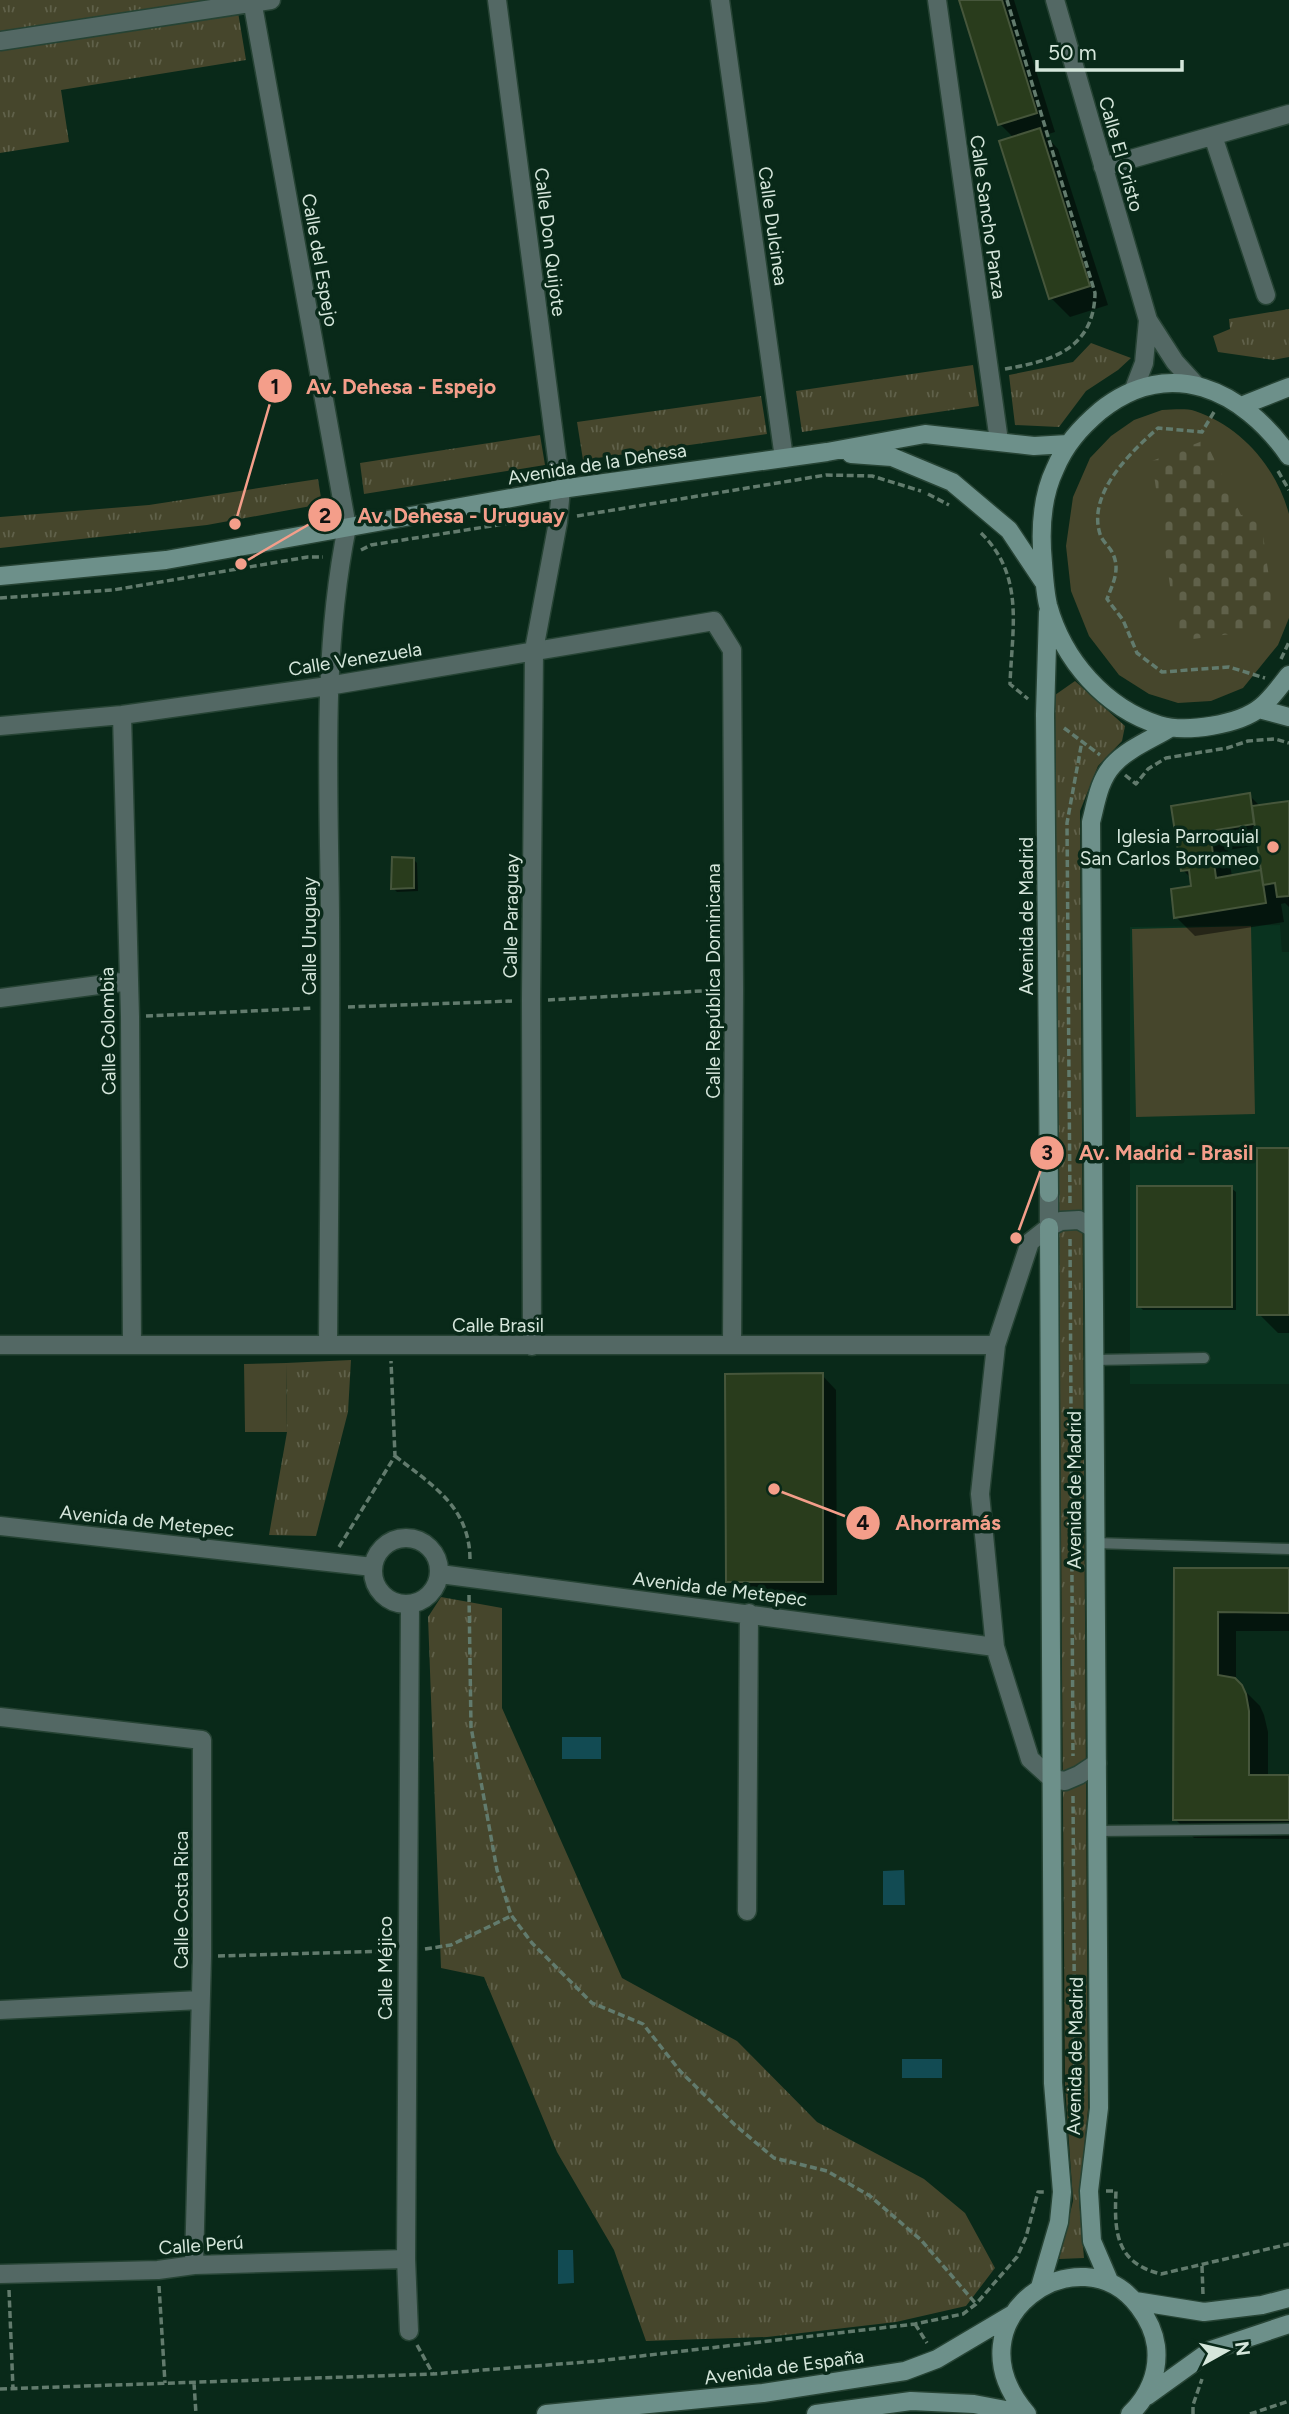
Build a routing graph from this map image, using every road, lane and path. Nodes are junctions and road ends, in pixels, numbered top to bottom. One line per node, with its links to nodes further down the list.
1 (271, 0): 7 (street)
2 (497, 0): 27 (street, Calle Don Quijote)
3 (720, 0): 25 (street, Calle Dulcinea)
4 (937, 0): 14 (street, Calle Sancho Panza)
5 (1007, 0): 14 (path)
6 (1055, 0): 11 (street, Calle El Cristo)
7 (252, 1): 8 (street); 31 (street, Calle del Espejo)
8 (0, 41)
9 (1289, 114): 10 (street)
10 (1213, 136): 11 (street); 12 (street)
11 (1103, 167): 13 (street, Calle El Cristo)
12 (1266, 295)
13 (1148, 320): 15 (street, Calle El Cristo); 17 (street, Calle El Cristo)
14 (989, 372): 22 (street, Calle Sancho Panza)
15 (1196, 385): 17 (street); 18 (street)
16 (1289, 387): 18 (street)
17 (1134, 389): 23 (street)
18 (1241, 406): 26 (street)
19 (1204, 409): 20 (path)
20 (1214, 413): 21 (path); 42 (path)
21 (1224, 419)
22 (999, 441): 23 (street, Avenida de la Dehesa); 24 (street, Avenida de la Dehesa)
23 (1068, 444): 35 (street)
24 (827, 452): 25 (street, Avenida de la Dehesa); 35 (street, Avenida de la Dehesa)
25 (784, 458): 27 (street, Avenida de la Dehesa)
26 (1283, 462): 28 (path)
27 (561, 489): 30 (street, Calle Paraguay); 31 (street, Avenida de la Dehesa)
28 (1289, 490)
29 (959, 511): 30 (path)
30 (558, 522): 33 (path); 40 (street, Calle Paraguay)
31 (347, 527): 33 (street, Calle Uruguay); 34 (street, Avenida de la Dehesa)
32 (975, 527): 46 (path)
33 (341, 558): 36 (path); 43 (street, Calle Uruguay)
34 (0, 576)
35 (1045, 584): 37 (street)
36 (0, 598)
37 (1048, 605): 46 (street, Avenida de Madrid); 50 (street)
38 (715, 621): 40 (street, Calle Venezuela); 58 (street, Calle República Dominicana)
39 (1289, 642): 41 (path)
40 (534, 650): 43 (street, Calle Venezuela); 60 (street, Calle Paraguay)
41 (1281, 669): 42 (path); 45 (street)
42 (1267, 678): 44 (path)
43 (328, 686): 47 (street, Calle Venezuela); 61 (street, Calle Uruguay)
44 (1259, 687)
45 (1259, 709): 48 (street); 50 (street)
46 (1045, 714): 51 (path); 55 (street, Avenida de Madrid)
47 (122, 715): 49 (street, Calle Venezuela); 57 (street, Calle Colombia)
48 (1289, 717)
49 (0, 726)
50 (1170, 728): 53 (street, Avenida de Madrid)
51 (1082, 741): 53 (path); 56 (path)
52 (1289, 743): 53 (path)
53 (1113, 765): 54 (street, Avenida de Madrid)
54 (1091, 822): 56 (path); 65 (street, Avenida de Madrid)
55 (1047, 823): 56 (path); 63 (street, Avenida de Madrid)
56 (1067, 823): 64 (path)
57 (129, 981): 59 (street); 62 (street, Calle Colombia)
58 (734, 989): 60 (path); 73 (street, Calle República Dominicana)
59 (0, 998)
60 (531, 1000): 61 (path); 75 (street, Calle Paraguay)
61 (331, 1007): 62 (path); 71 (street, Calle Uruguay)
62 (130, 1017): 70 (street, Calle Colombia)
63 (1049, 1193): 64 (path); 67 (street, Avenida de Madrid)
64 (1069, 1193): 65 (path); 66 (path)
65 (1093, 1193): 68 (street, Avenida de Madrid)
66 (1070, 1220): 67 (street); 68 (street); 91 (path)
67 (1049, 1227): 74 (street); 92 (street, Avenida de Madrid)
68 (1093, 1228): 77 (street, Avenida de Madrid)
69 (0, 1345): 70 (street, Calle Brasil)
70 (132, 1345): 71 (street, Calle Brasil)
71 (328, 1345): 72 (street, Calle Brasil)
72 (390, 1345): 75 (street, Calle Brasil); 78 (path)
73 (732, 1345): 74 (street, Calle Brasil); 75 (street, Calle Brasil)
74 (996, 1345): 88 (street)
75 (532, 1346)
76 (1204, 1358): 77 (lane)
77 (1094, 1360): 80 (street, Avenida de Madrid)
78 (395, 1456): 82 (path); 85 (path)
79 (0, 1525): 82 (street, Avenida de Metepec)
80 (1095, 1543): 81 (lane); 90 (street, Avenida de Madrid)
81 (1289, 1549)
82 (336, 1563): 83 (street, Avenida de Metepec)
83 (373, 1567): 84 (street); 86 (street)
84 (440, 1574): 85 (street, Avenida de Metepec); 86 (street)
85 (469, 1578): 87 (street, Avenida de Metepec); 99 (path)
86 (410, 1605): 100 (street, Calle Méjico)
87 (749, 1614): 88 (street, Avenida de Metepec); 98 (street)
88 (995, 1647): 92 (street)
89 (0, 1717): 101 (street, Calle Costa Rica)
90 (1097, 1763): 91 (street); 94 (street, Avenida de Madrid)
91 (1073, 1777): 92 (street); 96 (path)
92 (1052, 1779): 95 (street, Avenida de Madrid)
93 (1289, 1829): 94 (lane)
94 (1097, 1831): 97 (street, Avenida de Madrid)
95 (1052, 1874): 96 (path); 106 (street, Avenida de Madrid)
96 (1073, 1874): 97 (path); 104 (path)
97 (1097, 1874): 105 (street, Avenida de Madrid)
98 (747, 1911)
99 (511, 1916): 100 (path); 118 (path)
100 (406, 1951): 101 (path); 108 (street, Calle Méjico)
101 (202, 1956): 102 (street, Calle Costa Rica)
102 (200, 2000): 103 (street); 109 (street, Calle Costa Rica)
103 (0, 2010)
104 (1075, 2109)
105 (1089, 2191): 110 (path); 113 (street, Avenida de Madrid)
106 (1062, 2192): 114 (street, Avenida de Madrid); 118 (path)
107 (1289, 2244): 110 (path)
108 (406, 2259): 109 (street, Calle Perú); 122 (street, Calle Méjico)
109 (194, 2264): 111 (street, Calle Perú)
110 (1202, 2266): 115 (path)
111 (158, 2270): 112 (street, Calle Perú); 126 (path)
112 (4, 2274): 128 (path)
113 (1110, 2283): 114 (street); 117 (street)
114 (1040, 2287): 119 (street)
115 (1203, 2297)
116 (1289, 2298): 117 (street)
117 (1135, 2301): 129 (street)
118 (976, 2304): 121 (path)
119 (1013, 2314): 132 (street, Avenida de España); 134 (street)
120 (1289, 2323): 129 (street)
121 (915, 2324): 123 (path); 124 (path)
122 (409, 2331): 124 (path)
123 (931, 2350)
124 (433, 2374): 125 (path)
125 (194, 2382): 126 (path); 131 (path)
126 (165, 2383): 128 (path)
127 (0, 2389): 128 (path)
128 (13, 2389)
129 (1144, 2398): 135 (street)
130 (1289, 2401): 136 (path)
131 (196, 2414)
132 (546, 2414)
133 (816, 2414): 134 (street)
134 (1027, 2414)
135 (1130, 2414)
136 (1250, 2414)

